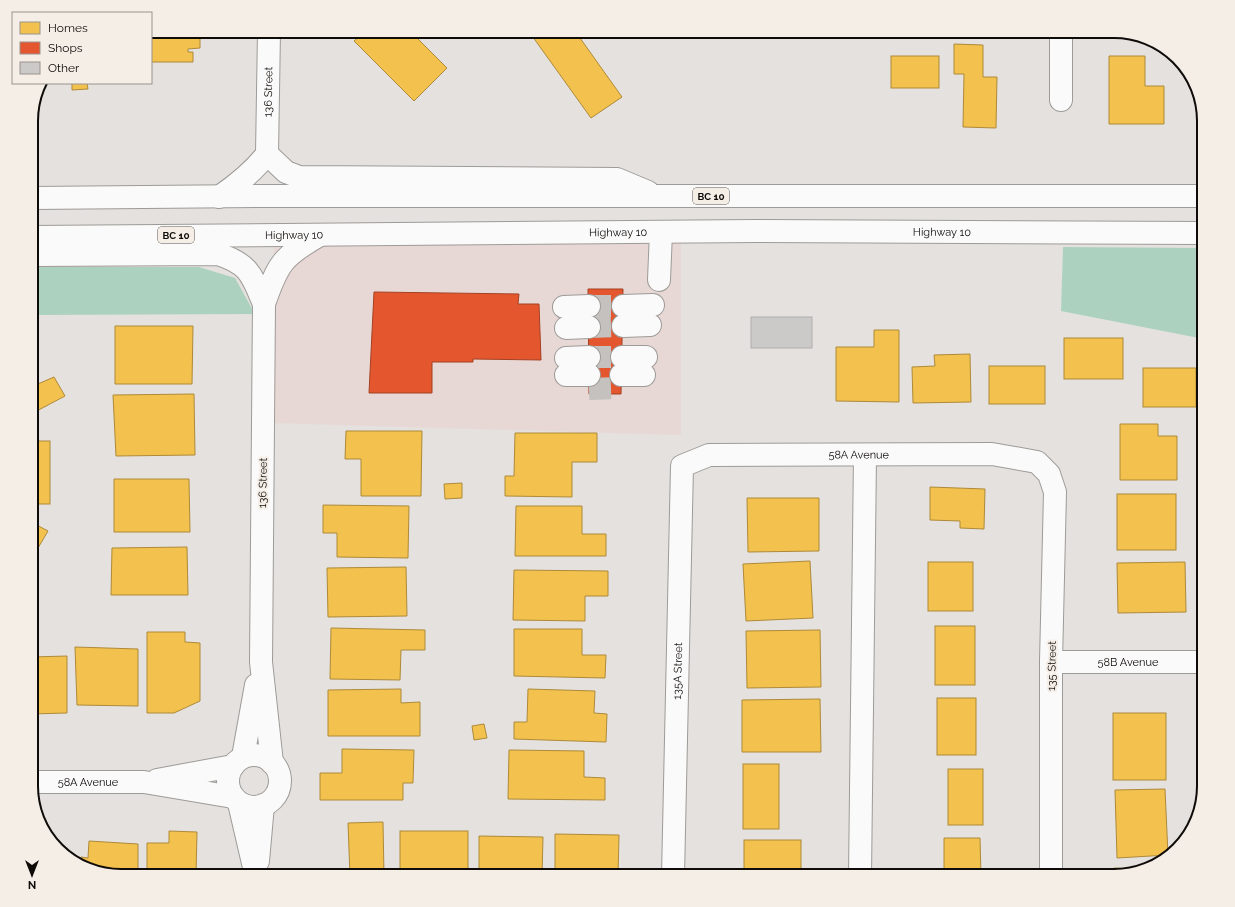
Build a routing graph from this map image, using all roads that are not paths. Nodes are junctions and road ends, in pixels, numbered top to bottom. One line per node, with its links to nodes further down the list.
1 (269, 38): 4 (main road, 136 Street)
2 (1061, 38): 3 (main road)
3 (1061, 100)
4 (267, 154): 5 (main road); 7 (main road)
5 (659, 196): 6 (main road, BC 10); 7 (main road, BC 10)
6 (1197, 196)
7 (219, 197): 8 (main road, BC 10)
8 (38, 198)
9 (661, 232): 10 (main road, Highway 10 / BC 10); 11 (main road, Highway 10 / BC 10); 14 (main road)
10 (1197, 233)
11 (322, 234): 12 (main road, Highway 10 / BC 10); 15 (main road)
12 (38, 236)
13 (38, 255): 15 (main road)
14 (659, 280)
15 (264, 304): 24 (main road, 136 Street)
16 (652, 315): 18 (main road)
17 (589, 316): 19 (main road)
18 (623, 316)
19 (565, 317)
20 (589, 374): 20 (main road)
21 (865, 455): 22 (main road, 58A Avenue); 23 (main road, 58A Avenue); 36 (main road)
22 (1037, 462): 25 (main road, 135 Street)
23 (682, 466): 35 (main road, 135A Street)
24 (261, 662): 27 (main road, 136 Street); 28 (main road, 136 Street)
25 (1051, 662): 26 (main road, 58B Avenue); 37 (main road, 135 Street)
26 (1197, 662)
27 (238, 762): 28 (main road); 30 (main road, 58A Avenue); 31 (main road)
28 (272, 763): 32 (main road)
29 (38, 782): 30 (main road, 58A Avenue)
30 (144, 782): 31 (main road, 58A Avenue)
31 (236, 800): 32 (main road); 33 (main road)
32 (263, 806): 34 (main road)
33 (254, 869)
34 (257, 869)
35 (673, 869)
36 (860, 869)
37 (1051, 869)

